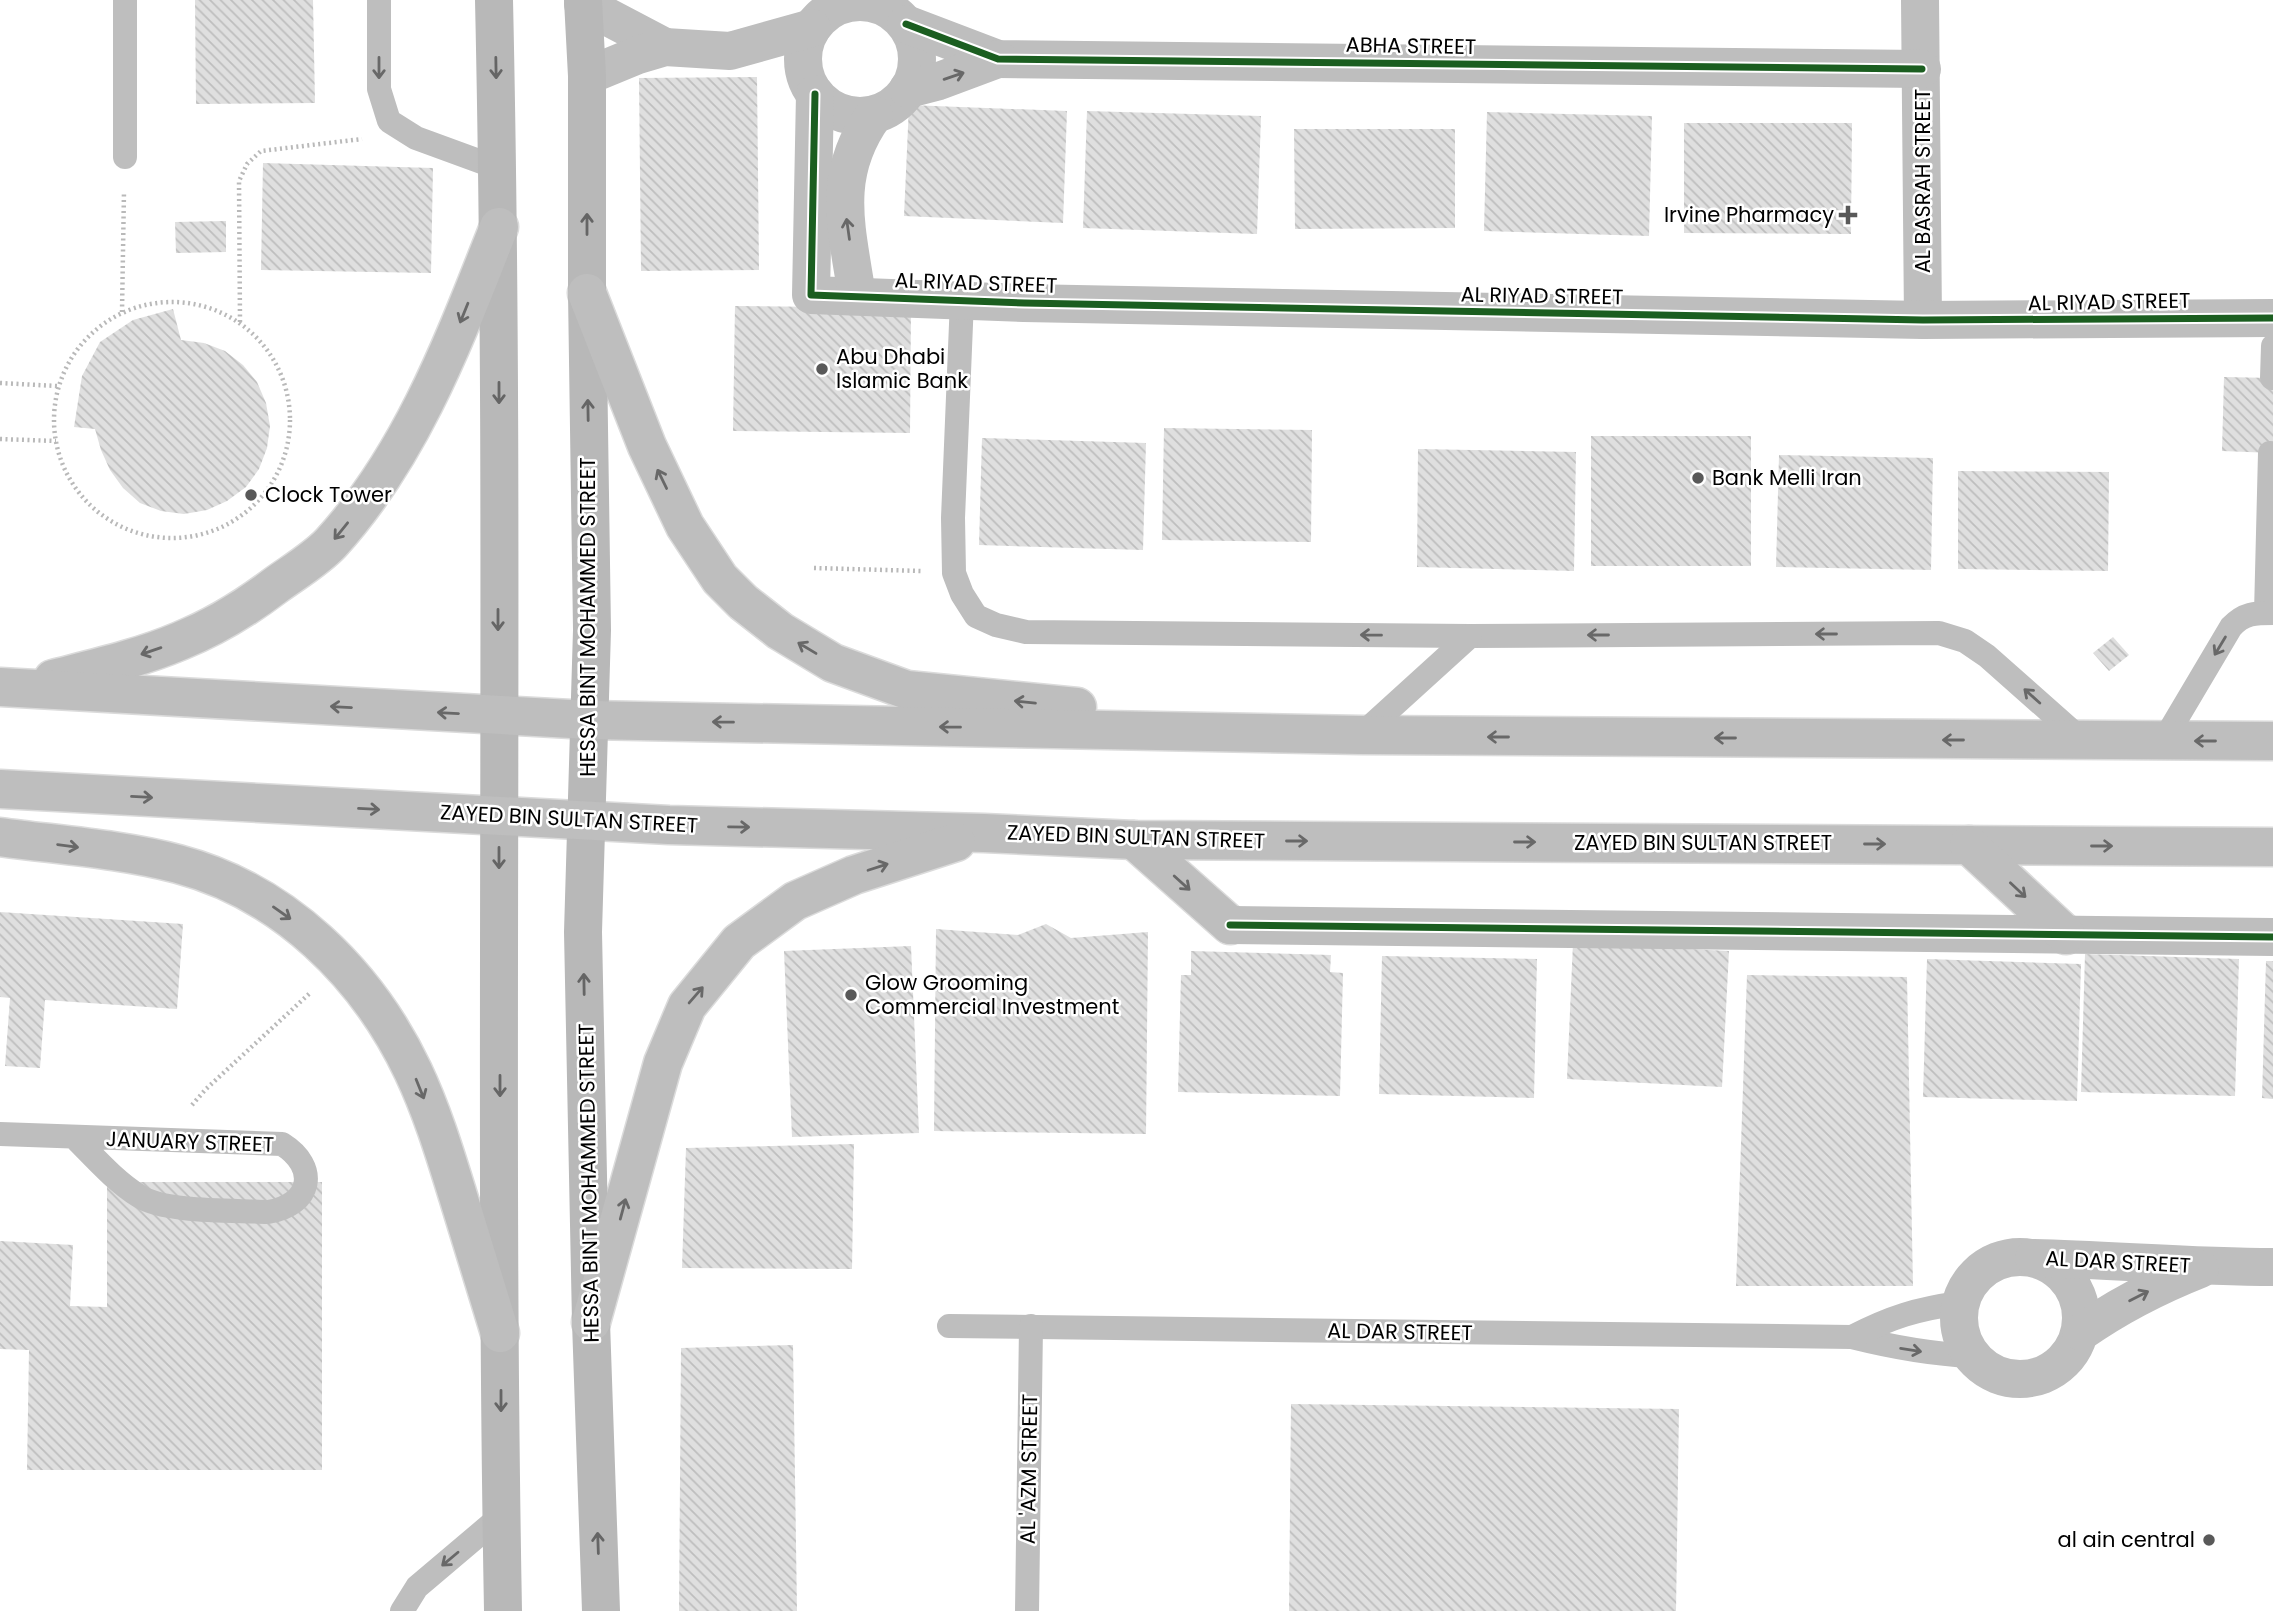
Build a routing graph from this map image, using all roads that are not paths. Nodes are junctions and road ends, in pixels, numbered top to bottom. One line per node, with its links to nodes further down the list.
1 (125, 0): 16 (lane)
2 (379, 0): 17 (lane, one-way to 17)
3 (494, 0): 17 (main road, one-way to 17)
4 (1920, 0): 11 (main road, AL BASRAH STREET)
5 (583, 2): 8 (main road); 12 (main road, HESSA BINT MOHAMMED STREET)
6 (831, 11): 7 (main road); 9 (main road); 13 (main road)
7 (896, 12): 10 (main road, ABHA STREET); 14 (main road)
8 (665, 47): 9 (main road); 12 (main road)
9 (730, 51): 13 (main road)
10 (998, 59): 11 (main road, ABHA STREET); 14 (main road, ABHA STREET, one-way to 10)
11 (1922, 69): 23 (main road, AL BASRAH STREET)
12 (587, 76): 19 (main road, HESSA BINT MOHAMMED STREET, one-way to 12)
13 (810, 86): 15 (main road); 20 (main road, AL RIYAD STREET)
14 (908, 89): 15 (main road)
15 (874, 115): 20 (main road, one-way to 15)
16 (125, 157)
17 (498, 168): 18 (main road)
18 (499, 227): 30 (main road, one-way to 30); 31 (main road, one-way to 31)
19 (587, 293): 32 (main road, HESSA BINT MOHAMMED STREET, one-way to 19); 33 (main road, one-way to 19)
20 (857, 296): 21 (main road, AL RIYAD STREET)
21 (962, 300): 23 (main road, AL RIYAD STREET); 29 (lane, one-way to 21)
22 (2273, 318): 23 (main road, AL RIYAD STREET)
23 (1923, 320)
24 (2273, 346): 25 (lane)
25 (2272, 378)
26 (2270, 453): 27 (lane)
27 (2270, 547): 28 (lane)
28 (2269, 613): 34 (lane, one-way to 34)
29 (1470, 636): 33 (lane); 35 (lane, one-way to 29)
30 (10, 687): 31 (main road, one-way to 30)
31 (499, 716): 32 (main road); 38 (main road)
32 (589, 720): 33 (main road, one-way to 32); 39 (main road, HESSA BINT MOHAMMED STREET)
33 (1362, 736): 35 (main road, one-way to 33)
34 (2164, 740): 35 (main road); 36 (main road, one-way to 34)
35 (2083, 741)
36 (2273, 741)
37 (0, 789): 38 (main road, ZAYED BIN SULTAN STREET, one-way to 38)
38 (499, 817): 39 (main road, ZAYED BIN SULTAN STREET); 57 (main road, one-way to 57)
39 (586, 821): 40 (main road, ZAYED BIN SULTAN STREET, one-way to 40); 53 (main road, HESSA BINT MOHAMMED STREET, one-way to 39)
40 (984, 833): 42 (main road, ZAYED BIN SULTAN STREET); 53 (main road, one-way to 40)
41 (0, 837): 57 (main road, one-way to 57)
42 (1134, 840): 43 (main road, ZAYED BIN SULTAN STREET, one-way to 43); 45 (main road, one-way to 45)
43 (1969, 845): 44 (main road, ZAYED BIN SULTAN STREET, one-way to 44); 45 (main road, one-way to 45)
44 (2273, 847)
45 (2066, 935): 46 (main road)
46 (2273, 937)
47 (0, 1134): 48 (lane, JANUARY STREET)
48 (75, 1138): 48 (lane, JANUARY STREET)
49 (2031, 1258): 50 (main road, AL DAR STREET); 52 (main road); 56 (main road)
50 (2205, 1267): 51 (main road, AL DAR STREET); 56 (main road, AL DAR STREET, one-way to 50)
51 (2273, 1267)
52 (1960, 1303): 58 (lane, AL DAR STREET); 59 (main road)
53 (591, 1322): 63 (main road, HESSA BINT MOHAMMED STREET, one-way to 53)
54 (949, 1326): 55 (lane, AL DAR STREET)
55 (1031, 1326): 58 (lane, AL DAR STREET); 64 (lane, AL 'AZM STREET)
56 (2081, 1332): 59 (main road)
57 (500, 1333): 60 (main road, one-way to 60)
58 (1852, 1337): 59 (lane, AL DAR STREET, one-way to 59)
59 (1972, 1356)
60 (502, 1515): 61 (lane, one-way to 61); 62 (main road)
61 (401, 1611)
62 (503, 1611)
63 (601, 1611)
64 (1027, 1611)

